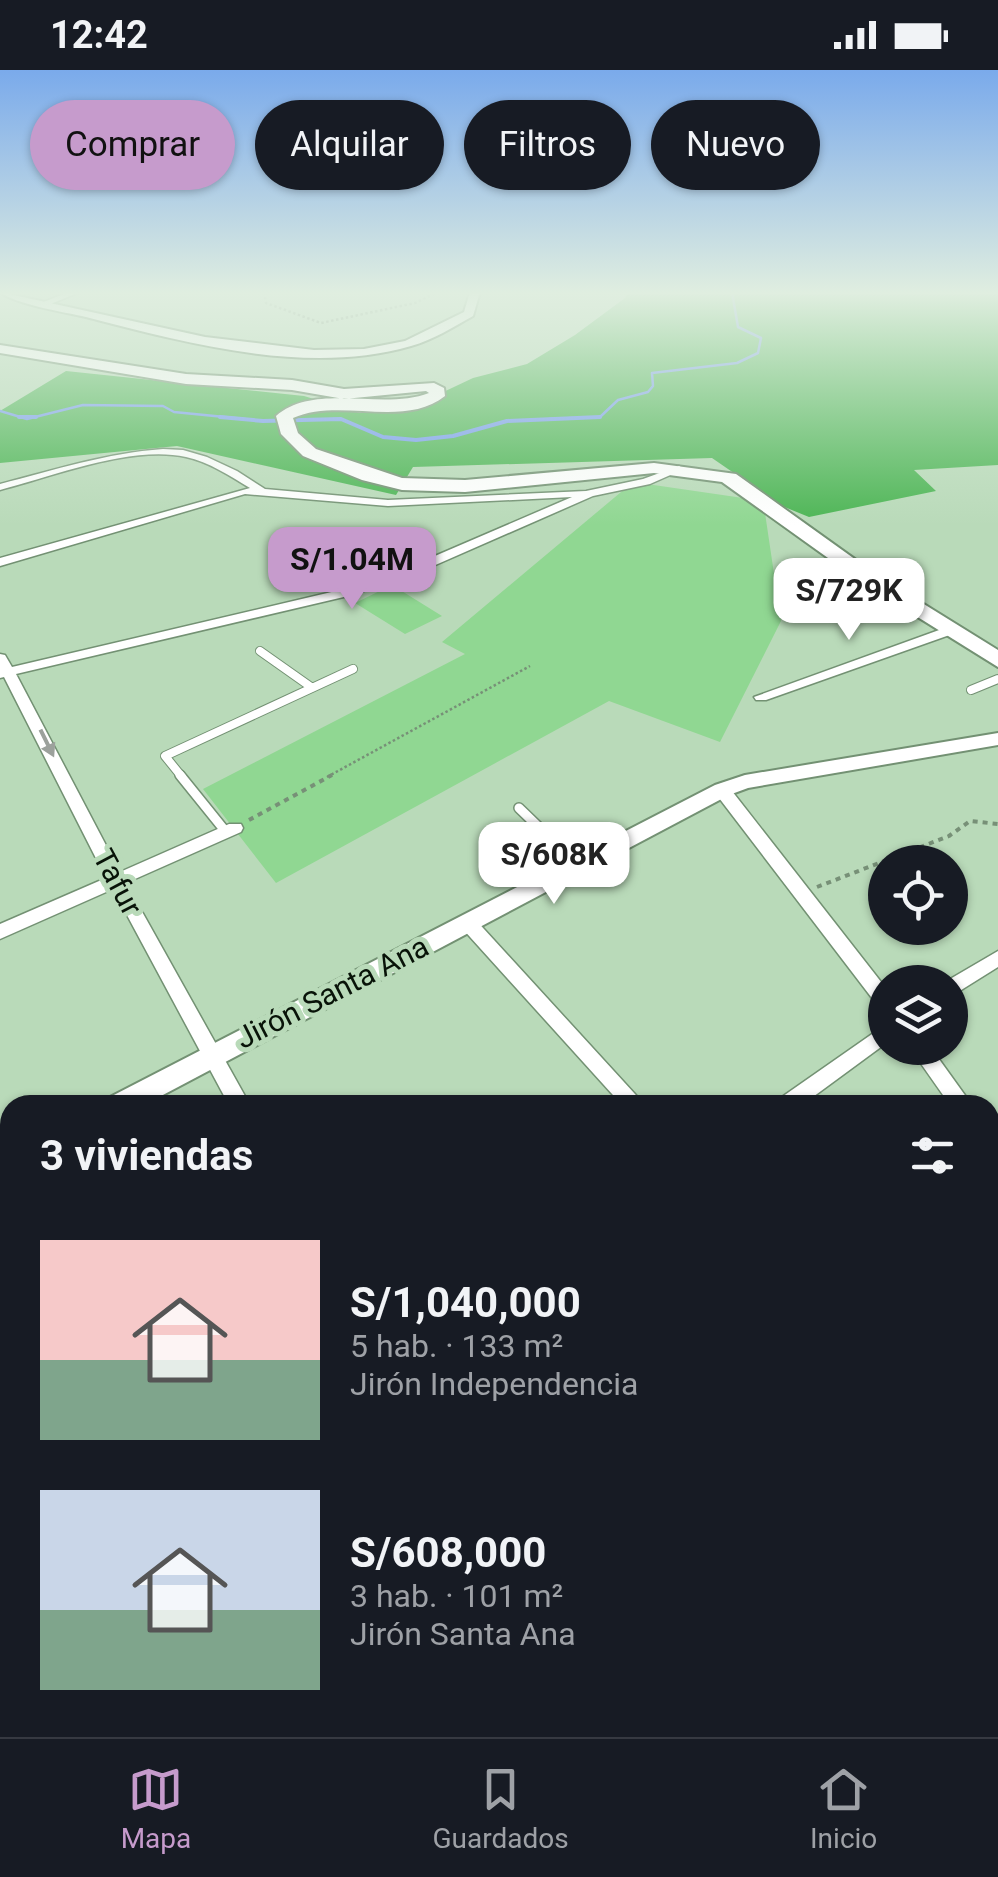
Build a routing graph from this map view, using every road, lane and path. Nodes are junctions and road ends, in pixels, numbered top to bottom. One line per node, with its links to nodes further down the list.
1 (129, 370): 2 (highway)
2 (678, 469): 5 (street); 7 (highway)
3 (0, 487): 4 (street)
4 (260, 490): 5 (street); 6 (street)
5 (590, 493): 11 (street)
6 (0, 562)
7 (953, 629): 9 (highway); 16 (street)
8 (260, 651): 14 (lane)
9 (998, 660)
10 (530, 666): 21 (path)
11 (3, 668): 23 (street, Tafur, one-way to 23)
12 (353, 669): 14 (lane)
13 (998, 679): 15 (lane)
14 (311, 687): 21 (lane)
15 (971, 690)
16 (760, 697)
17 (998, 738): 18 (street, Jirón Santa Ana)
18 (722, 790): 22 (street, Jirón Santa Ana); 24 (street)
19 (519, 808): 22 (lane)
20 (998, 824): 24 (path)
21 (230, 830): 23 (street)
22 (578, 865): 25 (street, Jirón Santa Ana)
23 (116, 880): 26 (street); 31 (street, Tafur)
24 (801, 893): 29 (street)
25 (467, 922): 31 (street, Jirón Santa Ana); 35 (street)
26 (0, 932)
27 (998, 958): 28 (street)
28 (968, 977)
29 (868, 979)
30 (868, 1045): 36 (street)
31 (212, 1054): 33 (street, Jirón Santa Ana); 34 (street, Tafur)
32 (933, 1065): 37 (street)
33 (138, 1095)
34 (235, 1095)
35 (626, 1095)
36 (800, 1095)
37 (955, 1095)

